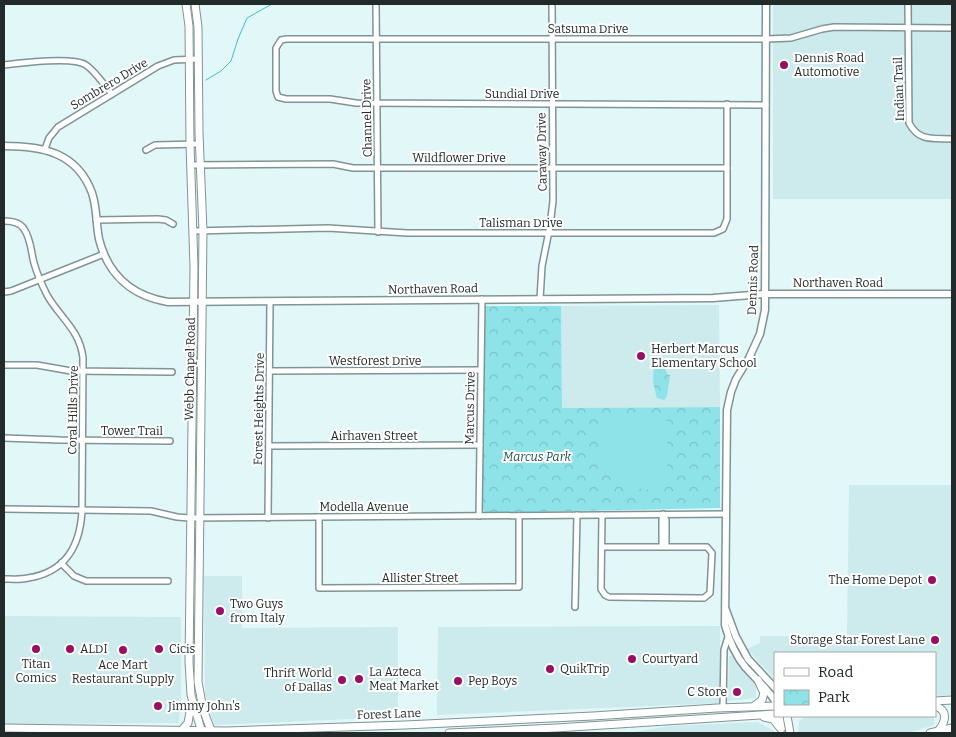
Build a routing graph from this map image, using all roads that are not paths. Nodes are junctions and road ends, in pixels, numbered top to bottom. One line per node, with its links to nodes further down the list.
1 (186, 4): 12 (main road, Webb Chapel Road)
2 (195, 4): 13 (main road, Webb Chapel Road)
3 (376, 4): 9 (street, Channel Drive)
4 (552, 4): 10 (street, Caraway Drive)
5 (766, 4): 11 (street, Dennis Road)
6 (908, 4): 7 (street, Indian Trail)
7 (908, 28): 8 (street, Satsuma Drive); 11 (street, Satsuma Drive); 21 (street, Indian Trail)
8 (952, 28)
9 (377, 38): 10 (street, Satsuma Drive); 16 (street, Satsuma Drive); 17 (street, Channel Drive)
10 (552, 39): 11 (street, Satsuma Drive); 18 (street, Caraway Drive)
11 (766, 39): 20 (street, Dennis Road)
12 (189, 59): 13 (street, Sombrero Drive); 15 (street, Sombrero Drive); 22 (main road, Webb Chapel Road)
13 (198, 59): 23 (main road, Webb Chapel Road)
14 (4, 65): 15 (street)
15 (112, 94): 25 (street, Sombrero Drive)
16 (278, 96): 17 (street, Sundial Drive)
17 (377, 104): 18 (street, Sundial Drive); 29 (street, Channel Drive)
18 (552, 104): 19 (street, Sundial Drive); 30 (street, Caraway Drive)
19 (727, 104): 20 (street, Sundial Drive); 31 (street, Talisman Drive)
20 (766, 105): 42 (street, Dennis Road)
21 (952, 139)
22 (190, 144): 23 (street); 26 (street); 27 (main road, Webb Chapel Road)
23 (200, 144): 28 (main road, Webb Chapel Road)
24 (4, 146): 25 (street, Northaven Road)
25 (46, 149): 32 (street, Northaven Road)
26 (146, 150)
27 (191, 165): 28 (street, Wildflower Drive); 35 (main road, Webb Chapel Road)
28 (200, 165): 29 (street, Wildflower Drive); 36 (main road, Webb Chapel Road)
29 (377, 168): 30 (street, Wildflower Drive); 37 (street, Channel Drive)
30 (552, 168): 31 (street, Wildflower Drive); 38 (street, Caraway Drive)
31 (727, 168): 38 (street, Talisman Drive)
32 (96, 220): 34 (street); 39 (street, Northaven Road)
33 (4, 221): 40 (street, Coral Hills Drive)
34 (173, 224)
35 (193, 231): 36 (street, Talisman Drive); 46 (main road, Webb Chapel Road)
36 (203, 231): 37 (street, Talisman Drive); 47 (main road, Webb Chapel Road)
37 (378, 232): 38 (street, Talisman Drive)
38 (548, 233): 44 (street, Caraway Drive)
39 (104, 254): 40 (street); 46 (street, Northaven Road)
40 (40, 279): 41 (street); 50 (street, Coral Hills Drive)
41 (4, 292)
42 (765, 294): 43 (street, Northaven Road); 44 (street, Northaven Road); 62 (street, Dennis Road)
43 (952, 294)
44 (540, 299): 45 (street, Northaven Road)
45 (482, 300): 48 (street, Northaven Road); 51 (street, Marcus Drive)
46 (192, 302): 47 (street, Northaven Road); 68 (main road, Webb Chapel Road)
47 (202, 302): 48 (street, Northaven Road); 69 (main road, Webb Chapel Road)
48 (270, 302): 52 (street, Forest Heights Drive)
49 (4, 365): 50 (street)
50 (83, 370): 53 (street); 55 (street, Coral Hills Drive)
51 (480, 370): 52 (street, Westforest Drive); 57 (street, Marcus Drive)
52 (270, 371): 58 (street, Forest Heights Drive)
53 (172, 372)
54 (4, 438): 55 (street, Tower Trail)
55 (83, 441): 56 (street, Tower Trail); 60 (street, Coral Hills Drive)
56 (170, 441)
57 (480, 445): 58 (street, Airhaven Street); 65 (street, Marcus Drive)
58 (269, 446): 70 (street, Forest Heights Drive)
59 (4, 510): 60 (street, Modella Avenue)
60 (82, 511): 68 (street, Modella Avenue); 73 (street, Coral Hills Drive)
61 (663, 514): 62 (street, Modella Avenue); 64 (street, Modella Avenue); 71 (street)
62 (726, 514): 77 (street, Dennis Road)
63 (577, 515): 64 (street, Modella Avenue); 66 (street, Modella Avenue); 76 (street)
64 (602, 515): 72 (street)
65 (479, 516): 66 (street, Modella Avenue); 67 (street, Modella Avenue)
66 (519, 516): 67 (street, Allister Street)
67 (319, 517): 70 (street, Modella Avenue)
68 (190, 518): 69 (street, Modella Avenue); 81 (main road, Webb Chapel Road)
69 (199, 518): 70 (street, Modella Avenue); 80 (main road, Webb Chapel Road)
70 (268, 518)
71 (664, 546): 72 (street); 72 (street)
72 (602, 547)
73 (62, 563): 74 (street, Coral Hills Drive); 75 (street)
74 (4, 579)
75 (168, 581)
76 (575, 607)
77 (725, 609): 78 (street, Dennis Road); 79 (street)
78 (728, 637): 79 (street, Dennis Road); 91 (street)
79 (742, 657): 82 (street); 83 (street)
80 (197, 661): 81 (main road); 116 (main road, Webb Chapel Road)
81 (189, 662): 84 (main road, Webb Chapel Road)
82 (758, 680): 85 (street); 90 (main road)
83 (774, 687)
84 (191, 698): 110 (main road); 115 (main road, Webb Chapel Road)
85 (774, 700)
86 (952, 700): 87 (main road)
87 (936, 701)
88 (774, 706): 90 (main road, Forest Lane)
89 (936, 706): 107 (main road)
90 (750, 707): 91 (main road, Forest Lane)
91 (723, 708): 92 (main road, Forest Lane)
92 (701, 709): 93 (main road, Forest Lane); 100 (main road)
93 (635, 713): 99 (main road, Forest Lane); 102 (main road)
94 (774, 714): 95 (main road)
95 (754, 715): 100 (main road); 112 (main road)
96 (779, 717): 112 (main road)
97 (787, 717): 113 (main road)
98 (795, 717): 113 (main road)
99 (556, 718): 101 (main road, Forest Lane); 111 (main road)
100 (701, 718): 102 (main road)
101 (448, 723): 106 (main road, Forest Lane); 117 (main road)
102 (636, 723): 111 (main road)
103 (4, 728): 104 (main road, Forest Lane)
104 (24, 730): 109 (main road, Forest Lane)
105 (327, 730): 106 (main road, Forest Lane); 116 (main road, Forest Lane)
106 (380, 730)
107 (939, 730): 108 (main road); 118 (main road)
108 (952, 730): 119 (main road)
109 (87, 731): 114 (main road, Forest Lane)
110 (181, 731): 114 (main road, Forest Lane); 115 (main road, Forest Lane)
111 (556, 731): 117 (main road)
112 (781, 731)
113 (790, 731)
114 (142, 732)
115 (201, 732): 116 (main road, Forest Lane)
116 (211, 732)
117 (448, 733)
118 (930, 733)
119 (947, 733)

